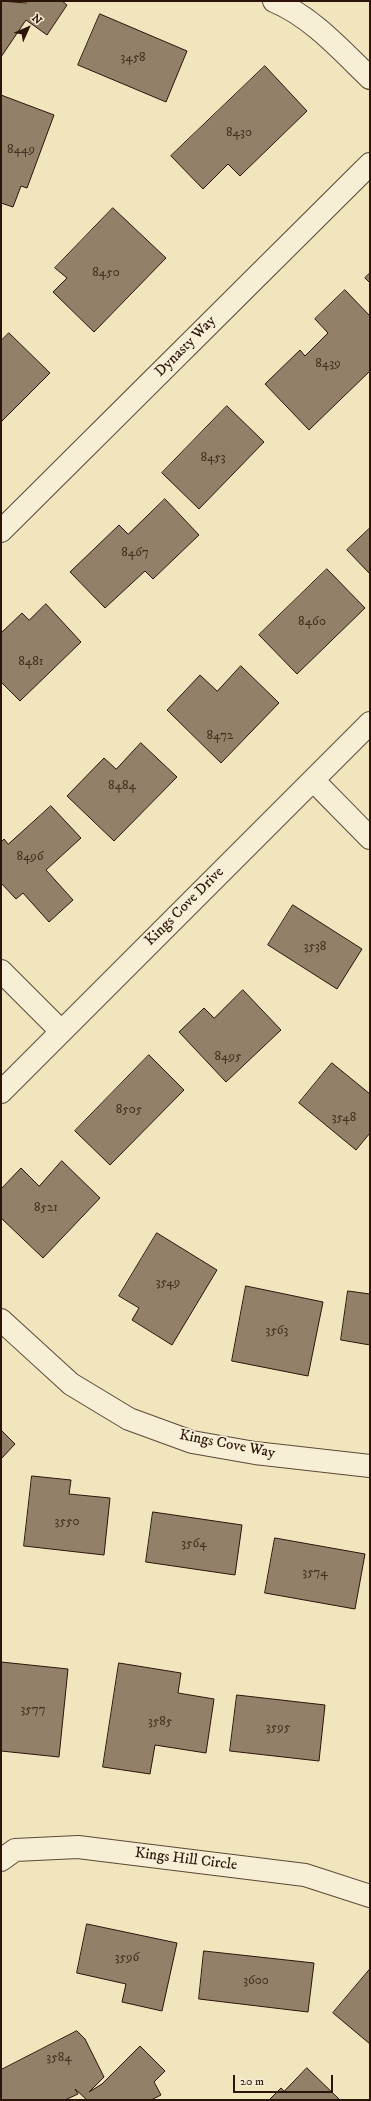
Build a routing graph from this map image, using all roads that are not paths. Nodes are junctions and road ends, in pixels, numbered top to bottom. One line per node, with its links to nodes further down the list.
1 (274, 1): 2 (street)
2 (370, 78)
3 (370, 164): 4 (street, Dynasty Way)
4 (1, 531)
5 (370, 723): 6 (street, Kings Cove Drive)
6 (313, 780): 7 (street); 9 (street, Kings Cove Drive)
7 (370, 838)
8 (1, 971): 9 (street)
9 (62, 1032): 10 (street, Kings Cove Drive)
10 (1, 1092)
11 (1, 1320): 12 (street, Kings Cove Way)
12 (370, 1466)
13 (1, 1860): 14 (street, Kings Hill Circle)
14 (370, 1896)

